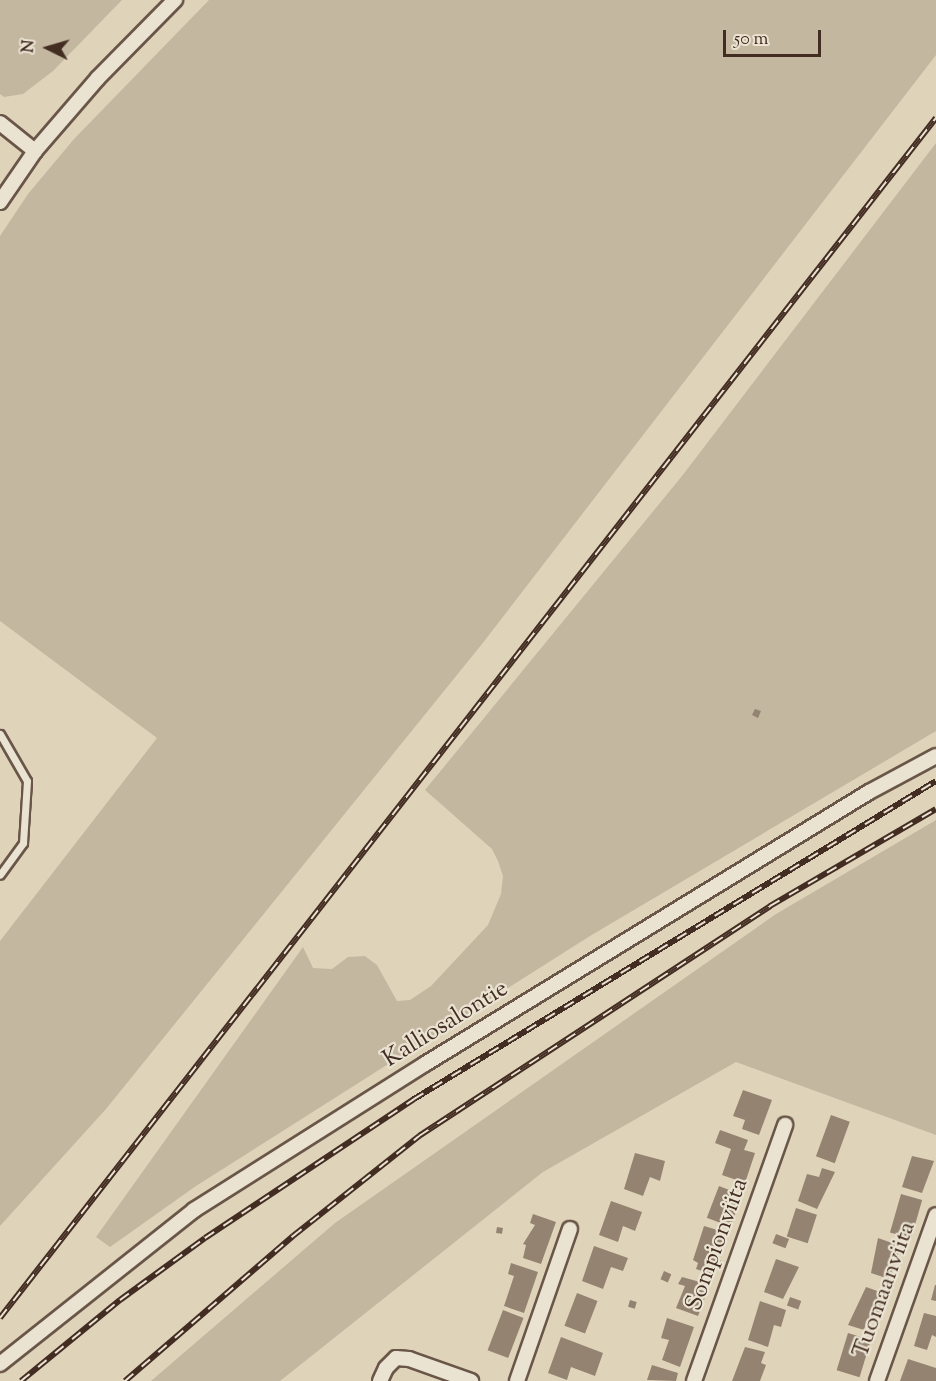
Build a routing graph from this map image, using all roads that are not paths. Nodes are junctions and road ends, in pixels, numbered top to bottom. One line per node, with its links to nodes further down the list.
1 (174, 0): 3 (street)
2 (0, 123): 3 (street)
3 (35, 151): 4 (street)
4 (0, 202)
5 (0, 734): 7 (lane)
6 (936, 756): 11 (street, Kalliosalontie)
7 (0, 875)
8 (785, 1125): 15 (street, Sompionviita)
9 (936, 1215): 16 (street, Tuomaanviita)
10 (570, 1229): 14 (street)
11 (0, 1364)
12 (380, 1381): 13 (street)
13 (471, 1381)
14 (517, 1381)
15 (694, 1381)
16 (877, 1381)

